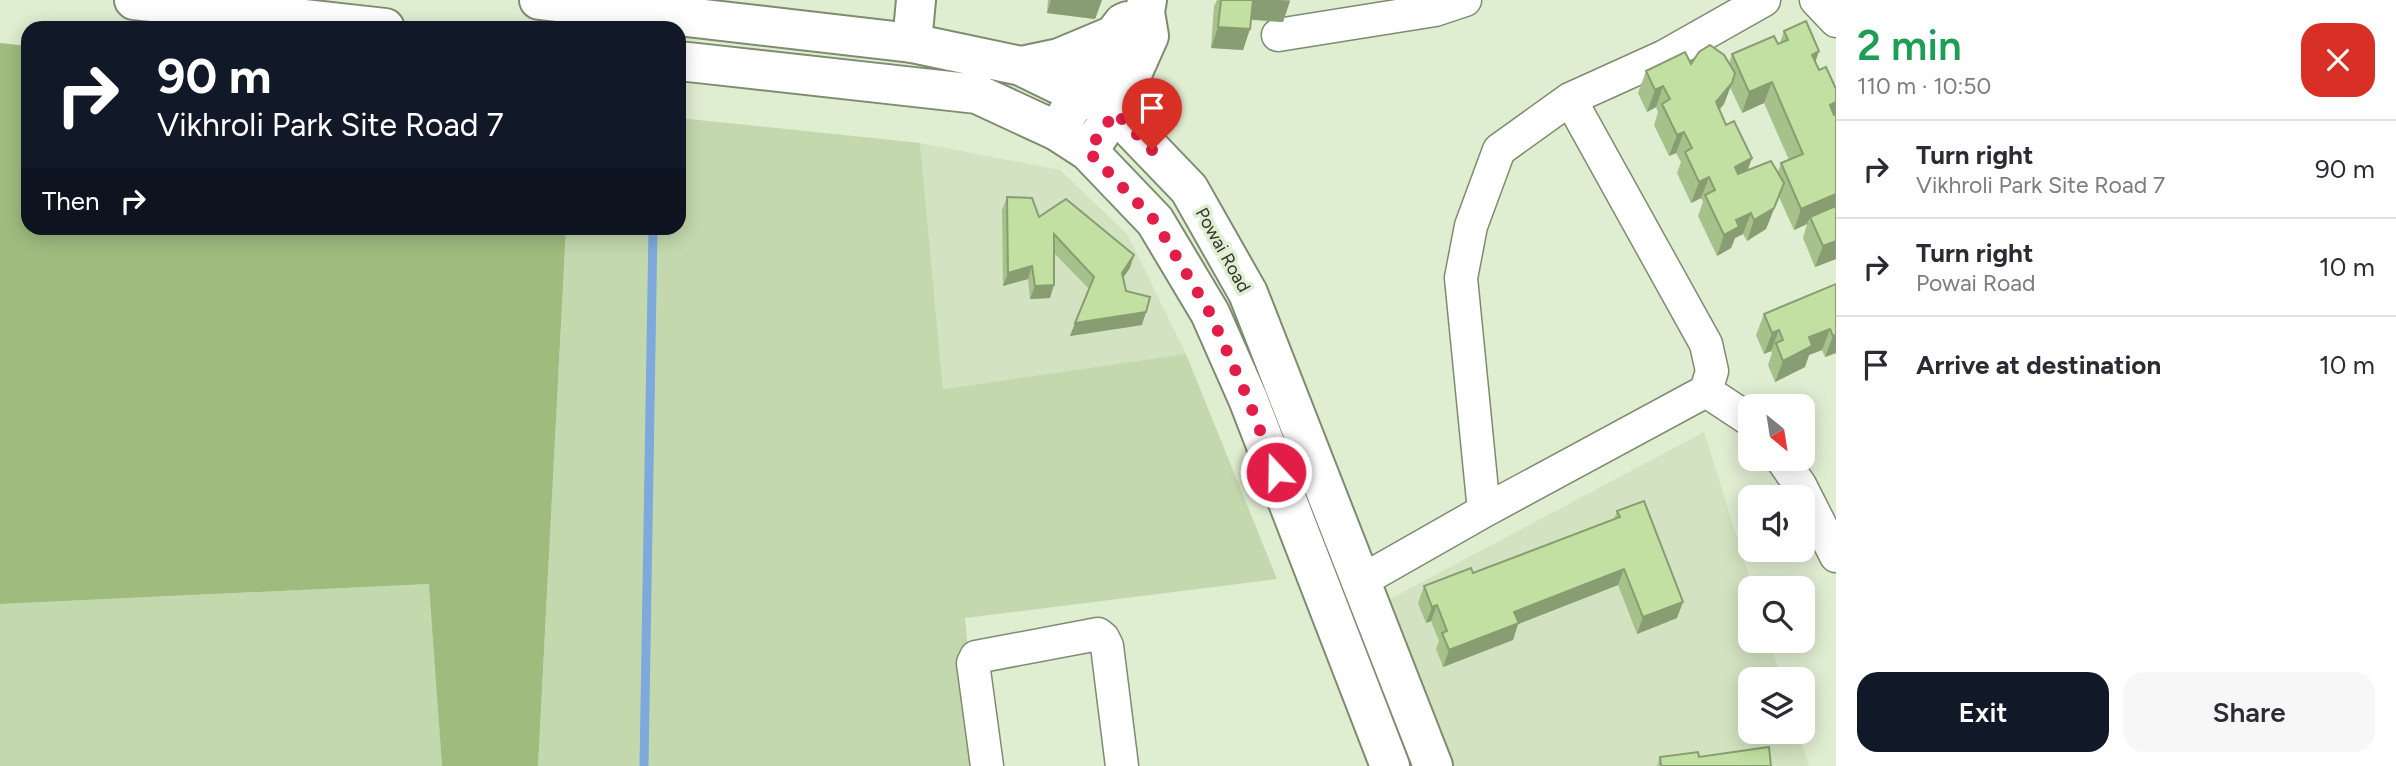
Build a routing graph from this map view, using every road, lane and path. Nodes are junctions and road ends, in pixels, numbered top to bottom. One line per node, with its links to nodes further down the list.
1 (134, 0): 9 (main road)
2 (539, 0): 8 (main road, Powai Road)
3 (916, 0): 13 (main road)
4 (1465, 0): 12 (street)
5 (1764, 0): 17 (street)
6 (1816, 0): 10 (street)
7 (1146, 6): 11 (main road); 18 (main road)
8 (649, 7): 13 (main road, Powai Road)
9 (322, 21)
10 (1836, 21)
11 (1114, 35): 15 (main road); 16 (main road)
12 (1278, 35)
13 (912, 43): 15 (main road, Powai Road)
14 (686, 62): 19 (main road)
15 (1021, 66): 16 (main road, Powai Road)
16 (1080, 94): 18 (main road, Powai Road); 19 (main road)
17 (1570, 99): 20 (street); 23 (street)
18 (1115, 112): 19 (main road); 25 (main road, Powai Road)
19 (1072, 141): 28 (main road)
20 (1706, 391): 21 (street); 23 (street)
21 (1738, 412)
22 (1790, 471): 24 (street)
23 (1484, 511): 25 (street)
24 (1836, 556)
25 (1361, 582): 29 (main road, Powai Road)
26 (987, 766): 27 (street)
27 (1122, 766)
28 (1390, 766)
29 (1433, 766)

